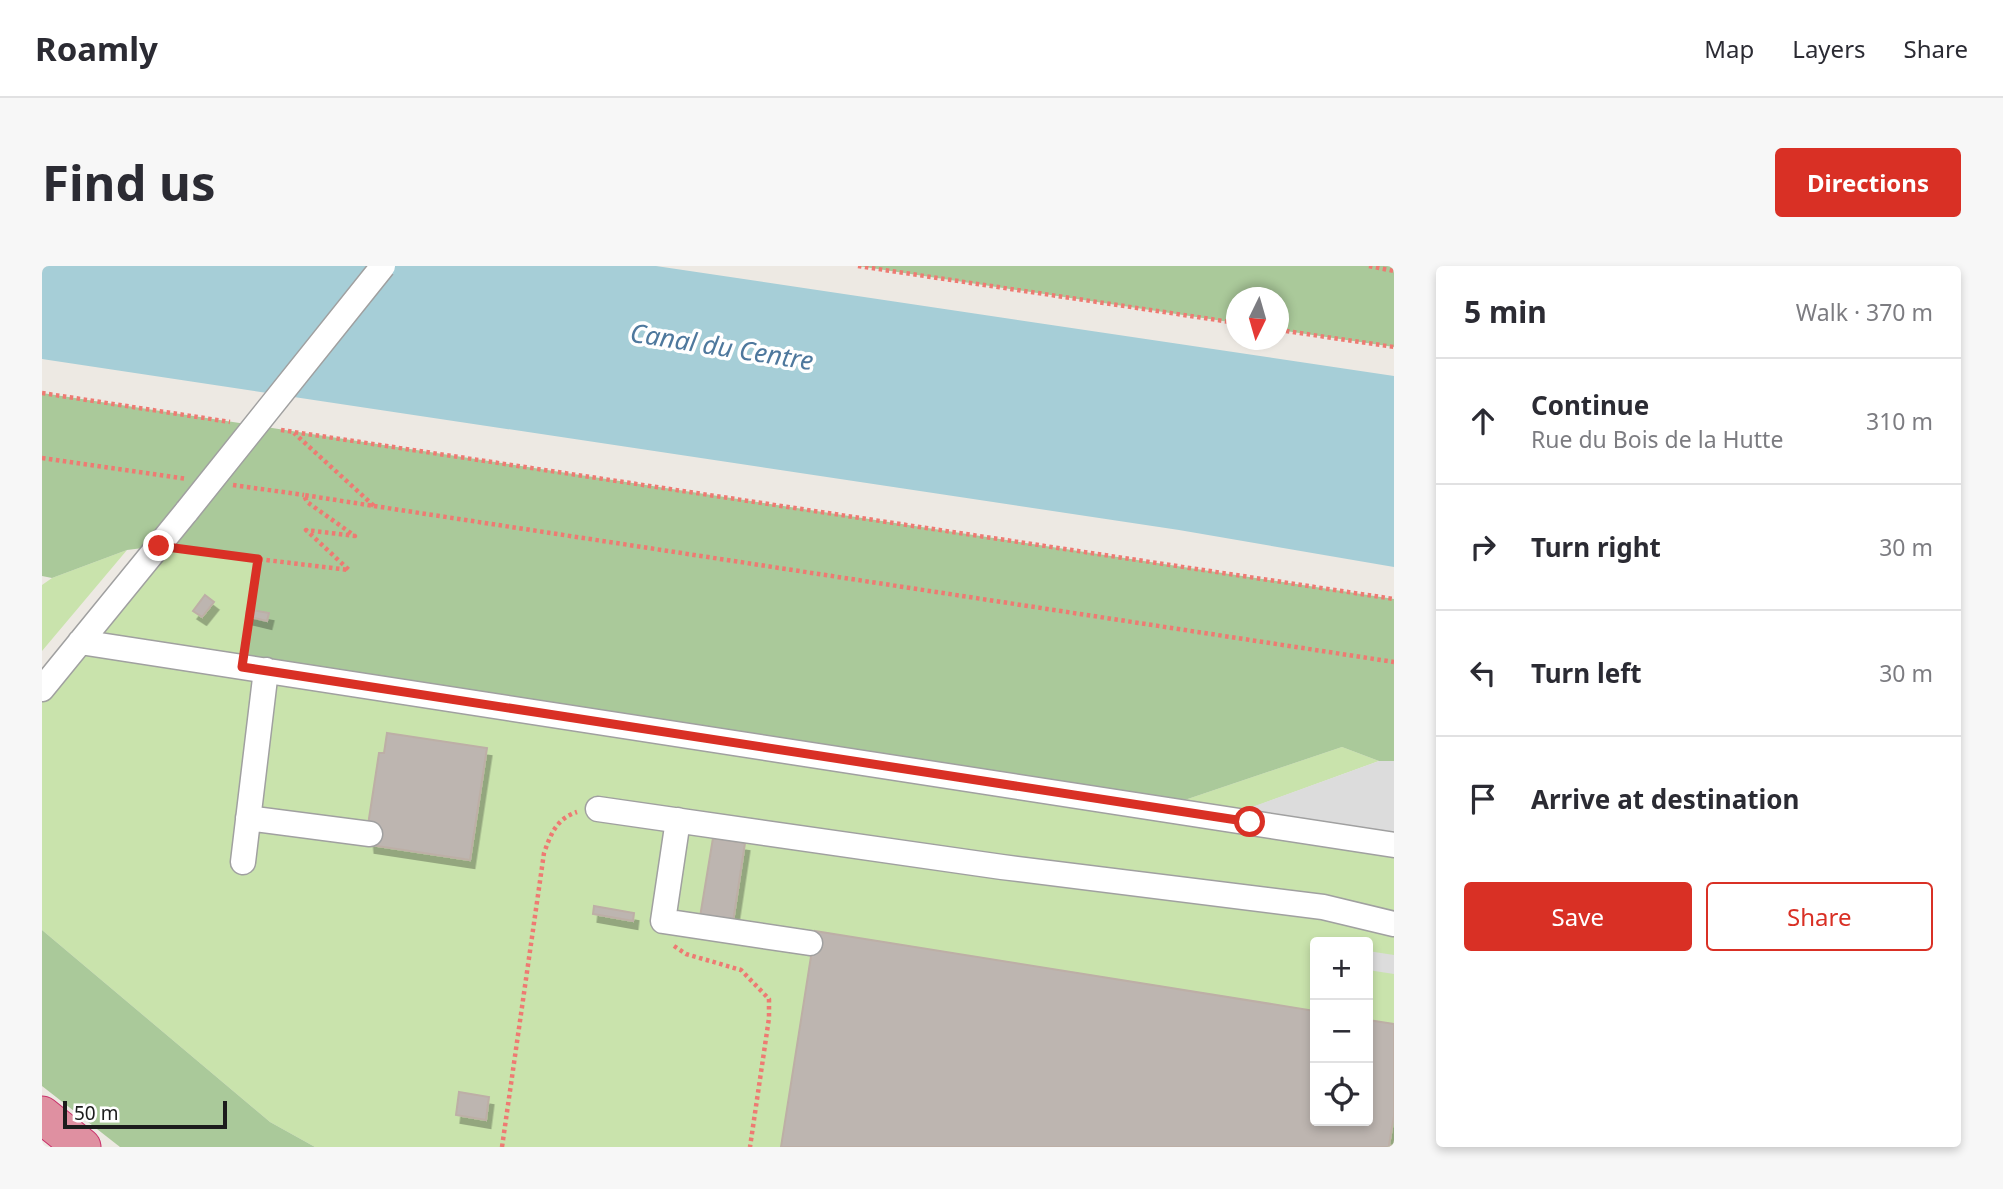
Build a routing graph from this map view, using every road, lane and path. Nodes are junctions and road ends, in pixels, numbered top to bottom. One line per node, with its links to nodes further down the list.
1 (383, 266): 17 (street, bridge)
2 (858, 266): 5 (path)
3 (1369, 266): 4 (path)
4 (1394, 271)
5 (1226, 322)
6 (1289, 331): 7 (path)
7 (1394, 347)
8 (42, 393): 9 (path)
9 (240, 424)
10 (280, 430): 11 (path)
11 (293, 432): 16 (path); 19 (path)
12 (42, 458): 13 (path)
13 (193, 480)
14 (221, 484): 15 (path)
15 (304, 495): 16 (path); 18 (path)
16 (374, 506): 21 (path)
17 (159, 546): 18 (path); 20 (street)
18 (258, 559): 22 (path)
19 (1394, 599)
20 (80, 642): 22 (street); 23 (street)
21 (1394, 662)
22 (254, 669): 25 (street); 28 (street)
23 (42, 689)
24 (598, 809): 26 (street); 35 (path)
25 (248, 818): 27 (street); 29 (street)
26 (678, 820): 30 (street); 31 (street)
27 (370, 834)
28 (1394, 845)
29 (243, 862)
30 (663, 921): 32 (street); 36 (path)
31 (1394, 924)
32 (810, 943)
33 (42, 1115): 34 (highway)
34 (82, 1147)
35 (502, 1147)
36 (750, 1147)

